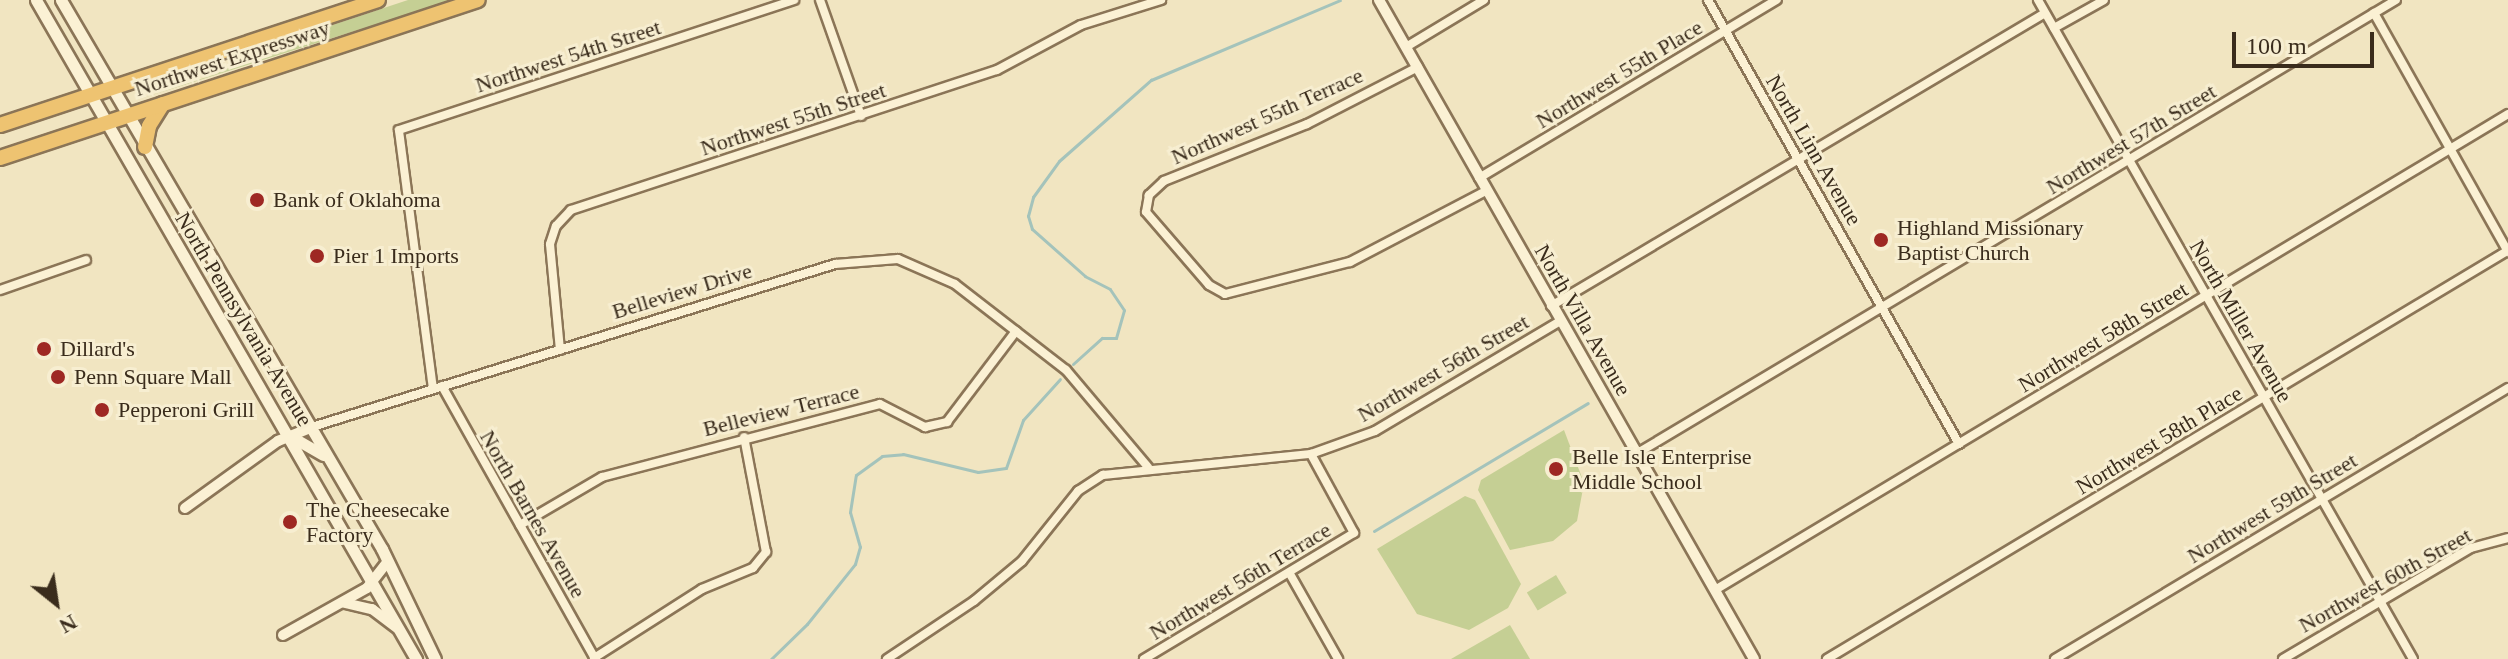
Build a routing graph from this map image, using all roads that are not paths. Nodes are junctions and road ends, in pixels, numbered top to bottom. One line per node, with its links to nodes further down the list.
1 (36, 0): 22 (main road, North Pennsylvania Avenue)
2 (61, 0): 21 (main road, North Pennsylvania Avenue)
3 (378, 0): 21 (highway, Northwest Expressway)
4 (478, 0): 23 (highway, Northwest Expressway)
5 (794, 0): 29 (street, Northwest 54th Street)
6 (820, 0): 26 (street)
7 (1161, 0): 26 (street, Northwest 55th Street)
8 (1379, 0): 19 (street, North Villa Avenue)
9 (1484, 0): 19 (street)
10 (1708, 0): 18 (street, North Linn Avenue)
11 (1777, 0): 18 (street, Northwest 55th Place)
12 (2038, 0): 15 (street, North Miller Avenue)
13 (2104, 0): 17 (street)
14 (2396, 0): 16 (street, Northwest 57th Street)
15 (2045, 13): 17 (street, North Miller Avenue); 33 (street, Northwest 56th Street)
16 (2374, 13): 31 (street); 34 (street, Northwest 57th Street)
17 (2054, 28): 34 (street, North Miller Avenue)
18 (1726, 30): 33 (street, North Linn Avenue); 35 (street, Northwest 55th Place)
19 (1406, 47): 20 (street, North Villa Avenue)
20 (1418, 67): 35 (street, North Villa Avenue); 36 (street, Northwest 55th Terrace)
21 (112, 89): 22 (highway, Northwest Expressway); 25 (main road, North Pennsylvania Avenue)
22 (91, 95): 27 (main road, North Pennsylvania Avenue); 28 (highway, Northwest Expressway)
23 (163, 104): 25 (highway, Northwest Expressway); 30 (highway)
24 (2508, 114): 31 (street, Northwest 58th Street)
25 (127, 115): 27 (highway, Northwest Expressway); 30 (main road, North Pennsylvania Avenue)
26 (861, 116): 45 (street, Northwest 55th Street)
27 (107, 123): 32 (highway, Northwest Expressway); 50 (main road, North Pennsylvania Avenue)
28 (0, 125)
29 (399, 130): 46 (street, North Barnes Avenue)
30 (145, 147): 49 (main road, North Pennsylvania Avenue)
31 (2450, 149): 37 (street); 40 (street, Northwest 58th Street)
32 (0, 158)
33 (1798, 160): 41 (street, Northwest 56th Street); 42 (street, North Linn Avenue)
34 (2129, 161): 40 (street, North Miller Avenue); 42 (street, Northwest 57th Street)
35 (1479, 178): 36 (street, North Villa Avenue)
36 (1486, 191): 41 (street, North Villa Avenue)
37 (2508, 251): 48 (street, Northwest 58th Place)
38 (86, 260): 39 (street)
39 (0, 290)
40 (2206, 297): 48 (street, North Miller Avenue); 52 (street, Northwest 58th Street)
41 (1551, 306): 43 (street, North Villa Avenue)
42 (1884, 308): 52 (street, North Linn Avenue); 54 (street, Northwest 57th Street)
43 (1560, 321): 53 (street, Northwest 56th Street); 54 (street, North Villa Avenue)
44 (1016, 331): 45 (street, Belleview Drive); 51 (street, Belleview Terrace); 56 (street, Belleview Drive)
45 (560, 350): 46 (street, Belleview Drive)
46 (438, 387): 49 (street, Belleview Drive); 59 (street, North Barnes Avenue)
47 (2508, 388): 57 (street, Northwest 59th Street)
48 (2264, 398): 57 (street, North Miller Avenue); 76 (street, Northwest 58th Place)
49 (312, 427): 50 (street, Belleview Drive); 55 (main road, North Pennsylvania Avenue)
50 (290, 436): 55 (main road); 58 (street, Belleview Drive); 63 (main road, North Pennsylvania Avenue)
51 (744, 437): 59 (street, Belleview Terrace); 69 (street)
52 (1959, 444): 64 (street, Northwest 58th Street)
53 (1311, 454): 56 (street, Northwest 56th Street); 62 (street, Northwest 56th Terrace)
54 (1636, 454): 64 (street, North Villa Avenue)
55 (323, 455): 61 (main road, North Pennsylvania Avenue)
56 (1148, 467): 72 (street, Northwest 56th Street)
57 (2322, 500): 65 (street, North Miller Avenue); 77 (street, Northwest 59th Street)
58 (185, 508)
59 (520, 525): 69 (street, North Barnes Avenue)
60 (2508, 538): 65 (street, Northwest 60th Street)
61 (387, 562): 63 (street); 71 (main road, North Pennsylvania Avenue)
62 (1290, 574): 73 (street, Northwest 56th Terrace); 74 (street)
63 (374, 581): 66 (street); 67 (main road, North Pennsylvania Avenue)
64 (1715, 590): 75 (street, North Villa Avenue)
65 (2379, 601): 78 (street, Northwest 60th Street); 79 (street, North Miller Avenue)
66 (345, 603): 67 (street); 68 (street)
67 (397, 628): 70 (main road, North Pennsylvania Avenue)
68 (283, 635)
69 (594, 658)
70 (416, 659)
71 (435, 659)
72 (887, 659)
73 (1144, 659)
74 (1338, 659)
75 (1754, 659)
76 (1827, 659)
77 (2055, 659)
78 (2283, 659)
79 (2413, 659)

